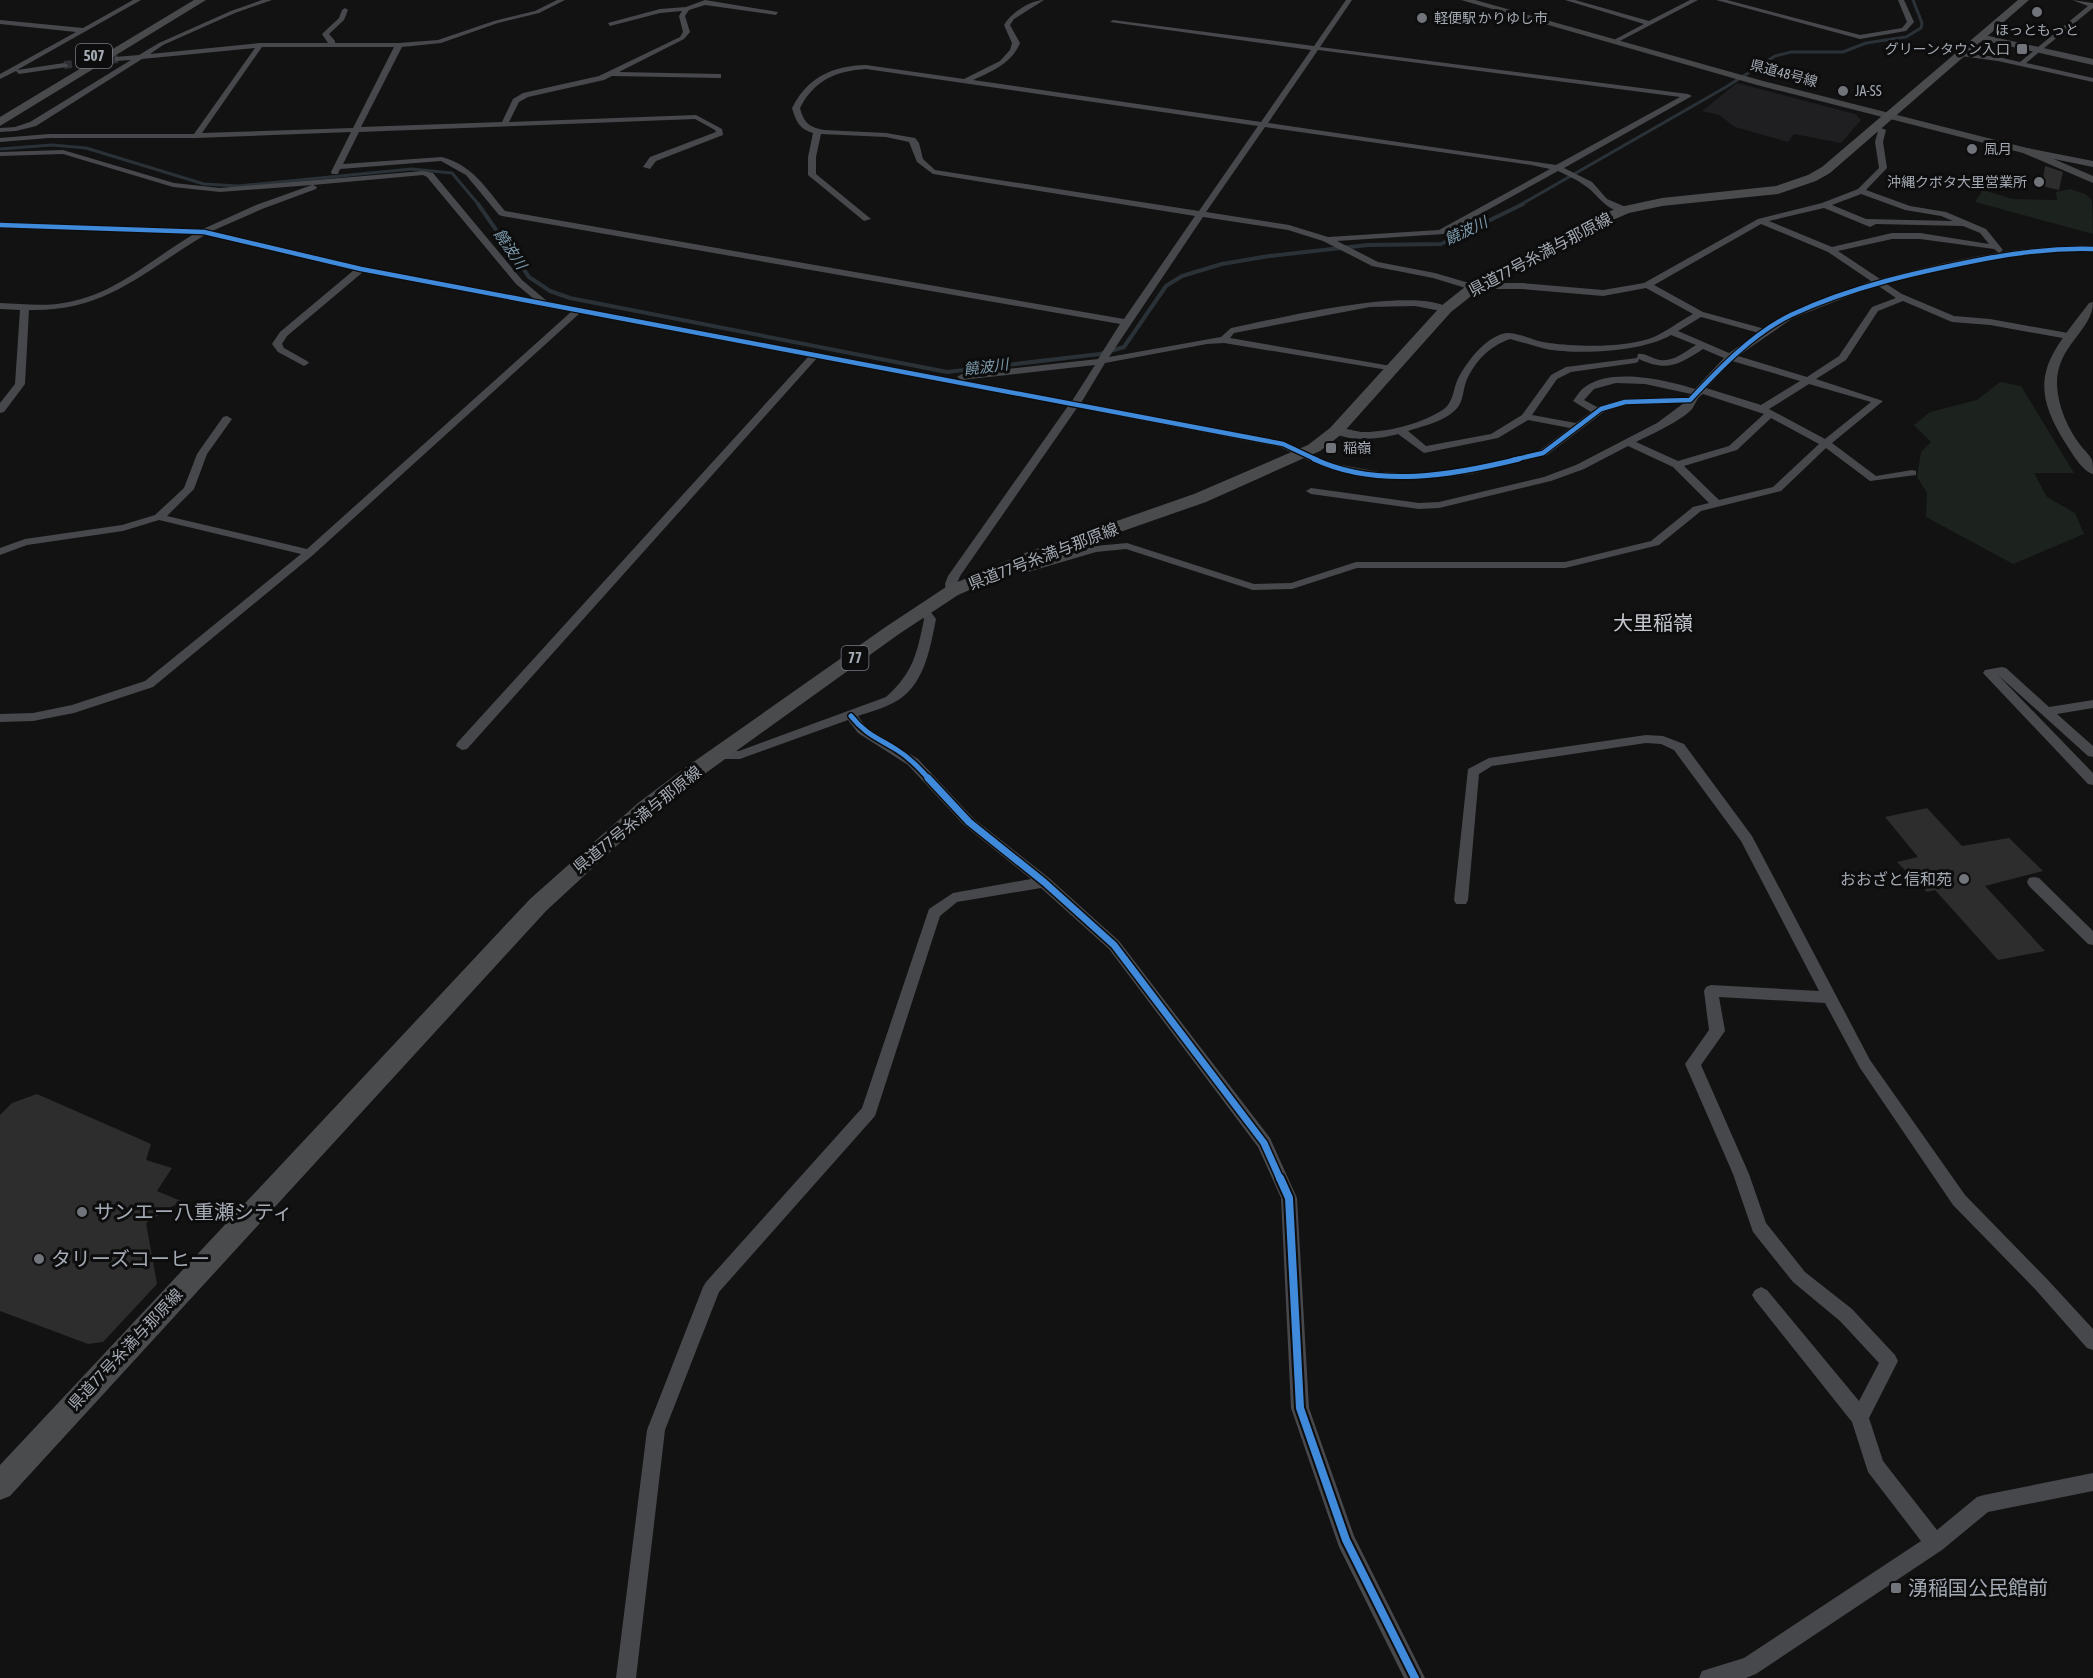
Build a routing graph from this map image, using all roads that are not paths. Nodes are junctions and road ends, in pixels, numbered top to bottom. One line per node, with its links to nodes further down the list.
1 (138, 0): 27 (street)
2 (178, 0): 36 (highway)
3 (188, 0): 36 (highway, 507)
4 (201, 0): 36 (highway, 507)
5 (211, 0): 36 (highway)
6 (269, 0): 37 (street)
7 (562, 0): 32 (street)
8 (1041, 0): 46 (street)
9 (1349, 0): 33 (street)
10 (1465, 0): 29 (main road, 県道48号線)
11 (1568, 0): 25 (street)
12 (1695, 0): 25 (street)
13 (1719, 0): 18 (street)
14 (1893, 0): 18 (street)
15 (2024, 0): 28 (main road, 県道77号糸満与那原線 / 77)
16 (2075, 0): 19 (street)
17 (708, 1): 20 (street); 22 (street)
18 (1901, 1)
19 (2093, 5): 34 (street)
20 (687, 9): 26 (street); 42 (street)
21 (345, 10): 31 (street)
22 (776, 13)
23 (0, 22): 27 (street)
24 (1113, 22): 33 (street)
25 (1649, 23): 29 (street)
26 (610, 24)
27 (82, 30): 41 (street)
28 (1980, 37): 34 (street); 35 (main road, 県道77号糸満与那原線 / 77)
29 (1614, 42): 49 (main road, 県道48号線)
30 (260, 45): 31 (street); 37 (street); 56 (street)
31 (330, 45): 32 (street)
32 (399, 45): 53 (street)
33 (1316, 49): 52 (street); 63 (street)
34 (2038, 50): 38 (street); 39 (street)
35 (1958, 55): 39 (street); 49 (main road, 県道77号糸満与那原線 / 77)
36 (107, 57): 37 (street); 48 (highway, 507); 50 (highway, 507)
37 (141, 57): 54 (street)
38 (2092, 60)
39 (2021, 63): 45 (street)
40 (64, 65): 41 (street)
41 (10, 73): 44 (street); 47 (street)
42 (612, 74): 43 (street); 51 (street)
43 (718, 76)
44 (0, 77)
45 (2093, 80)
46 (965, 81): 52 (street); 55 (street)
47 (0, 83)
48 (0, 112)
49 (1880, 121): 58 (main road, 県道48号線); 66 (street); 68 (main road, 県道77号糸満与那原線 / 77)
50 (0, 122)
51 (505, 123): 53 (street); 62 (street)
52 (1264, 124): 63 (street); 69 (street)
53 (355, 129): 56 (street); 61 (street)
54 (0, 130)
55 (817, 133): 69 (street); 70 (street)
56 (196, 136): 57 (street)
57 (0, 140)
58 (2027, 151): 60 (street); 65 (main road, 県道48号線)
59 (0, 154): 64 (street)
60 (2093, 164)
61 (338, 167): 64 (street); 94 (street)
62 (647, 167)
63 (1558, 168): 68 (street); 77 (street)
64 (330, 180): 75 (street); 87 (street)
65 (2093, 180)
66 (1861, 191): 67 (street); 73 (street)
67 (1825, 205): 71 (street); 72 (street)
68 (1625, 210): 85 (main road, 県道77号糸満与那原線 / 77)
69 (1203, 213): 77 (street); 94 (street)
70 (867, 219)
71 (1761, 221): 80 (street); 84 (street)
72 (1864, 222): 73 (street); 76 (street)
73 (1964, 223): 78 (street)
74 (0, 225): 75 (street)
75 (204, 232): 82 (street); 90 (street)
76 (1892, 236): 78 (street); 80 (street)
77 (1326, 239): 85 (street)
78 (1995, 247): 81 (street)
79 (2093, 249): 81 (street)
80 (1831, 250): 83 (street)
81 (2005, 254): 83 (street)
82 (361, 269): 87 (street); 105 (street)
83 (1878, 282): 86 (street); 96 (street)
84 (1647, 285): 85 (street); 93 (street)
85 (1475, 286): 91 (main road, 県道77号糸満与那原線 / 77)
86 (1903, 298): 97 (street); 109 (street)
87 (546, 304): 92 (street)
88 (0, 306): 90 (street)
89 (2093, 306): 97 (main road)
90 (25, 307): 112 (street)
91 (1446, 309): 98 (street); 106 (main road, 県道77号糸満与那原線 / 77)
92 (578, 310): 101 (street); 130 (street)
93 (1700, 314): 95 (street); 96 (street)
94 (1126, 322): 104 (street)
95 (1671, 331): 99 (street); 100 (street)
96 (1765, 332): 102 (street)
97 (2068, 336): 124 (main road)
98 (1224, 340): 104 (street); 106 (street)
99 (1630, 346): 103 (street); 119 (street)
100 (1701, 346): 102 (street); 103 (street)
101 (815, 355): 107 (street); 138 (street)
102 (1730, 357): 109 (street); 110 (street)
103 (1638, 358): 108 (street); 115 (street)
104 (1102, 361): 107 (street); 111 (street)
105 (304, 363)
106 (1391, 369): 118 (main road, 県道77号糸満与那原線 / 77)
107 (936, 378): 111 (street)
108 (1655, 380): 110 (street); 113 (street)
109 (1811, 380): 114 (street); 121 (street)
110 (1697, 394): 113 (street); 114 (street); 120 (street)
111 (1075, 404): 122 (street); 132 (street)
112 (0, 410)
113 (1598, 411): 117 (street)
114 (1767, 411): 121 (street); 123 (street)
115 (1526, 417): 117 (street); 119 (street)
116 (227, 418): 128 (street)
117 (1577, 426): 122 (street)
118 (1336, 431): 119 (street); 122 (main road, 県道77号糸満与那原線 / 77)
119 (1401, 431)
120 (1628, 442): 123 (street); 126 (street)
121 (1827, 443): 125 (street); 127 (street)
122 (1304, 453): 131 (main road, 県道77号糸満与那原線 / 77)
123 (1677, 465): 127 (street)
124 (2093, 470)
125 (1912, 473)
126 (1311, 491)
127 (1717, 504): 131 (street)
128 (159, 517): 129 (street); 130 (street)
129 (0, 552)
130 (309, 553): 137 (street)
131 (1013, 564): 132 (main road, 県道77号糸満与那原線 / 77)
132 (952, 591): 133 (main road, 県道77号糸満与那原線 / 77)
133 (923, 610): 136 (street); 140 (main road, 県道77号糸満与那原線 / 77)
134 (2093, 704): 135 (street)
135 (2047, 711): 139 (street); 141 (street)
136 (851, 716): 140 (street); 142 (street)
137 (0, 718)
138 (462, 746)
139 (2093, 753)
140 (717, 755): 151 (main road, 県道77号糸満与那原線 / 77)
141 (2093, 781)
142 (1044, 882): 153 (street); 154 (street)
143 (2034, 882): 145 (street)
144 (1461, 900): 146 (street)
145 (2093, 940)
146 (1829, 996): 148 (street); 149 (street)
147 (1761, 1295): 149 (street)
148 (2093, 1342)
149 (1860, 1417): 152 (street)
150 (2093, 1482): 152 (street)
151 (0, 1486)
152 (1935, 1543): 155 (street)
153 (626, 1678)
154 (1415, 1678)
155 (1709, 1678)

